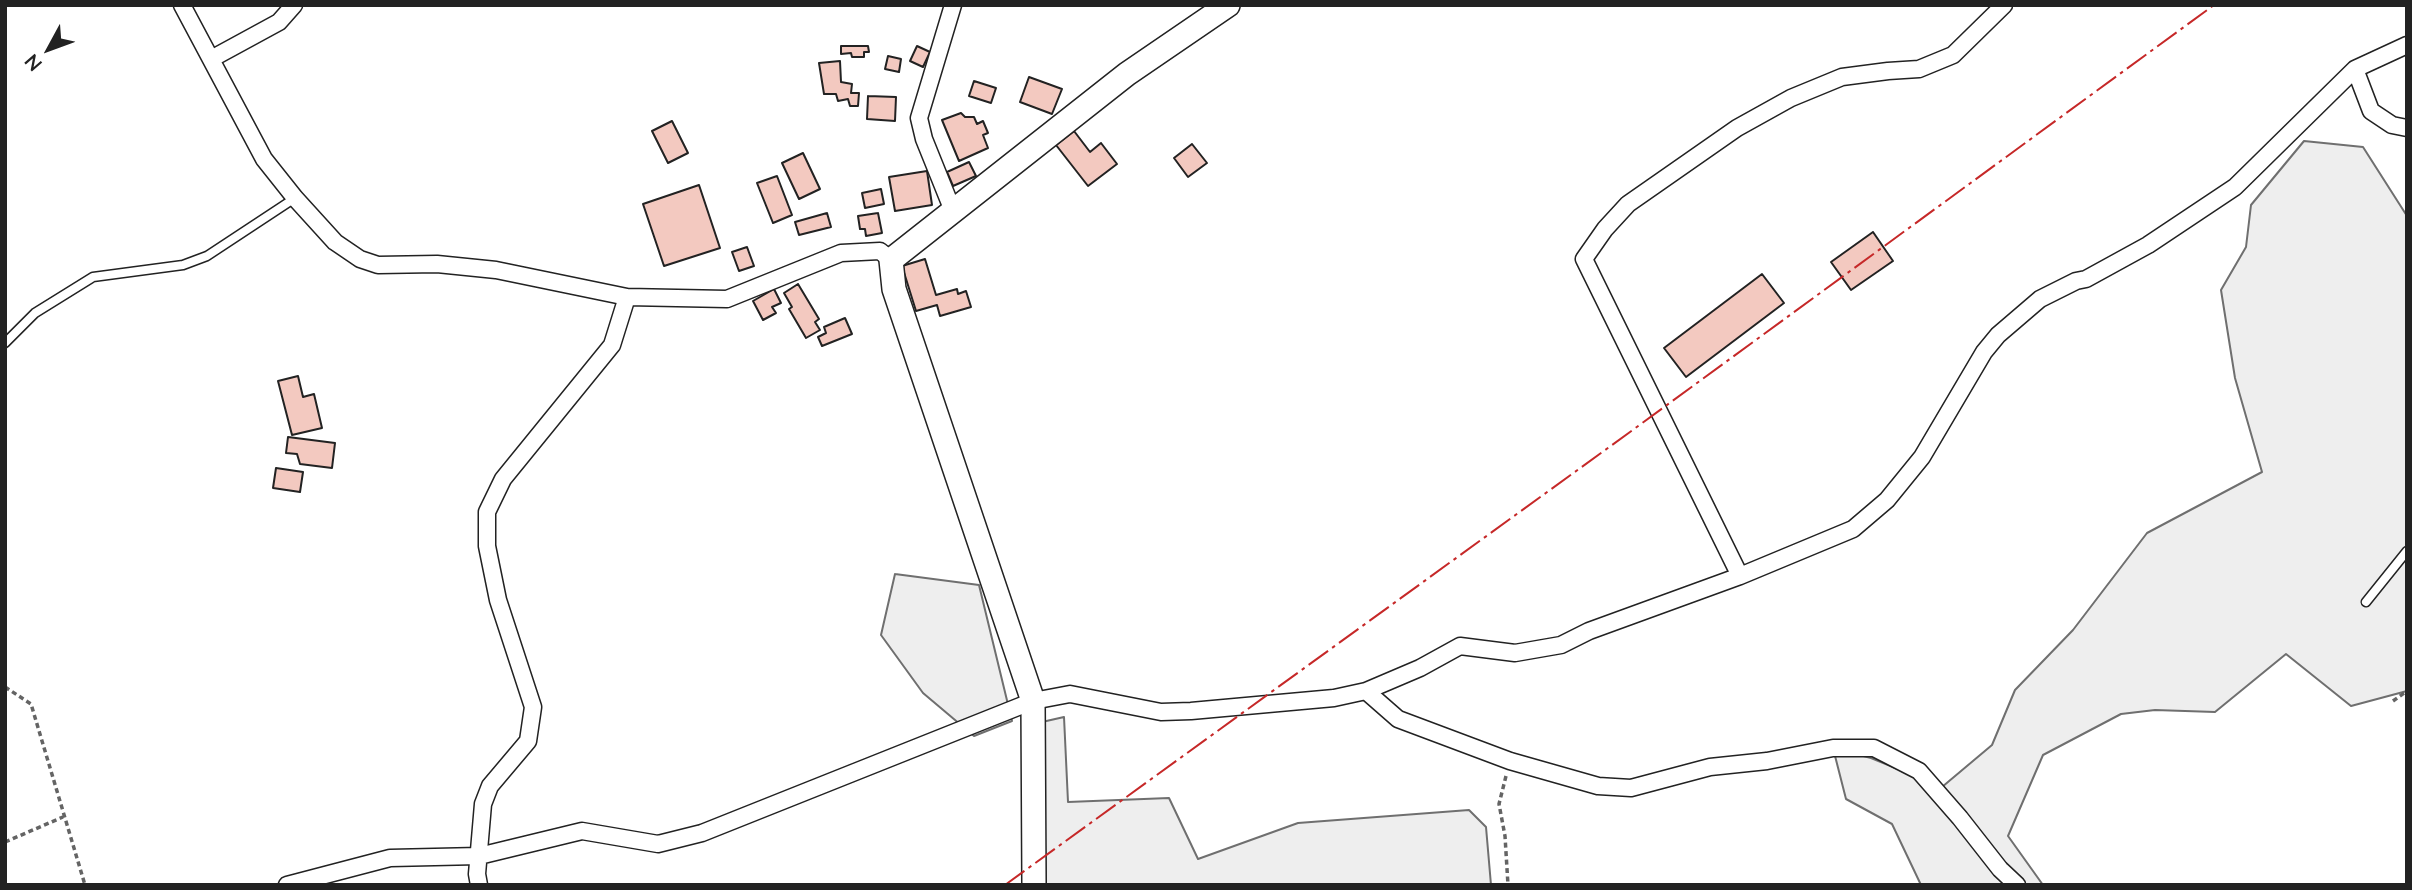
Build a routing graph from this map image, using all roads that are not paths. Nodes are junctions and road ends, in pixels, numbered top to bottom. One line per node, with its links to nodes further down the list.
1 (182, 5): 7 (street)
2 (295, 5): 7 (street)
3 (953, 5): 11 (street)
4 (1228, 5): 11 (street)
5 (2004, 5): 16 (street)
6 (2407, 45): 8 (street)
7 (211, 59): 10 (street)
8 (2356, 69): 9 (street); 16 (street)
9 (2407, 128)
10 (295, 198): 13 (street); 14 (lane)
11 (953, 211): 12 (street)
12 (891, 260): 13 (street); 19 (street)
13 (627, 297): 20 (street)
14 (5, 343)
15 (2407, 551): 17 (lane)
16 (1740, 576): 18 (street)
17 (2366, 602)
18 (1366, 691): 19 (street); 24 (street)
19 (1033, 701): 20 (street); 23 (street)
20 (479, 856): 21 (street); 22 (street)
21 (287, 885)
22 (479, 885)
23 (1034, 885)
24 (2017, 885)

